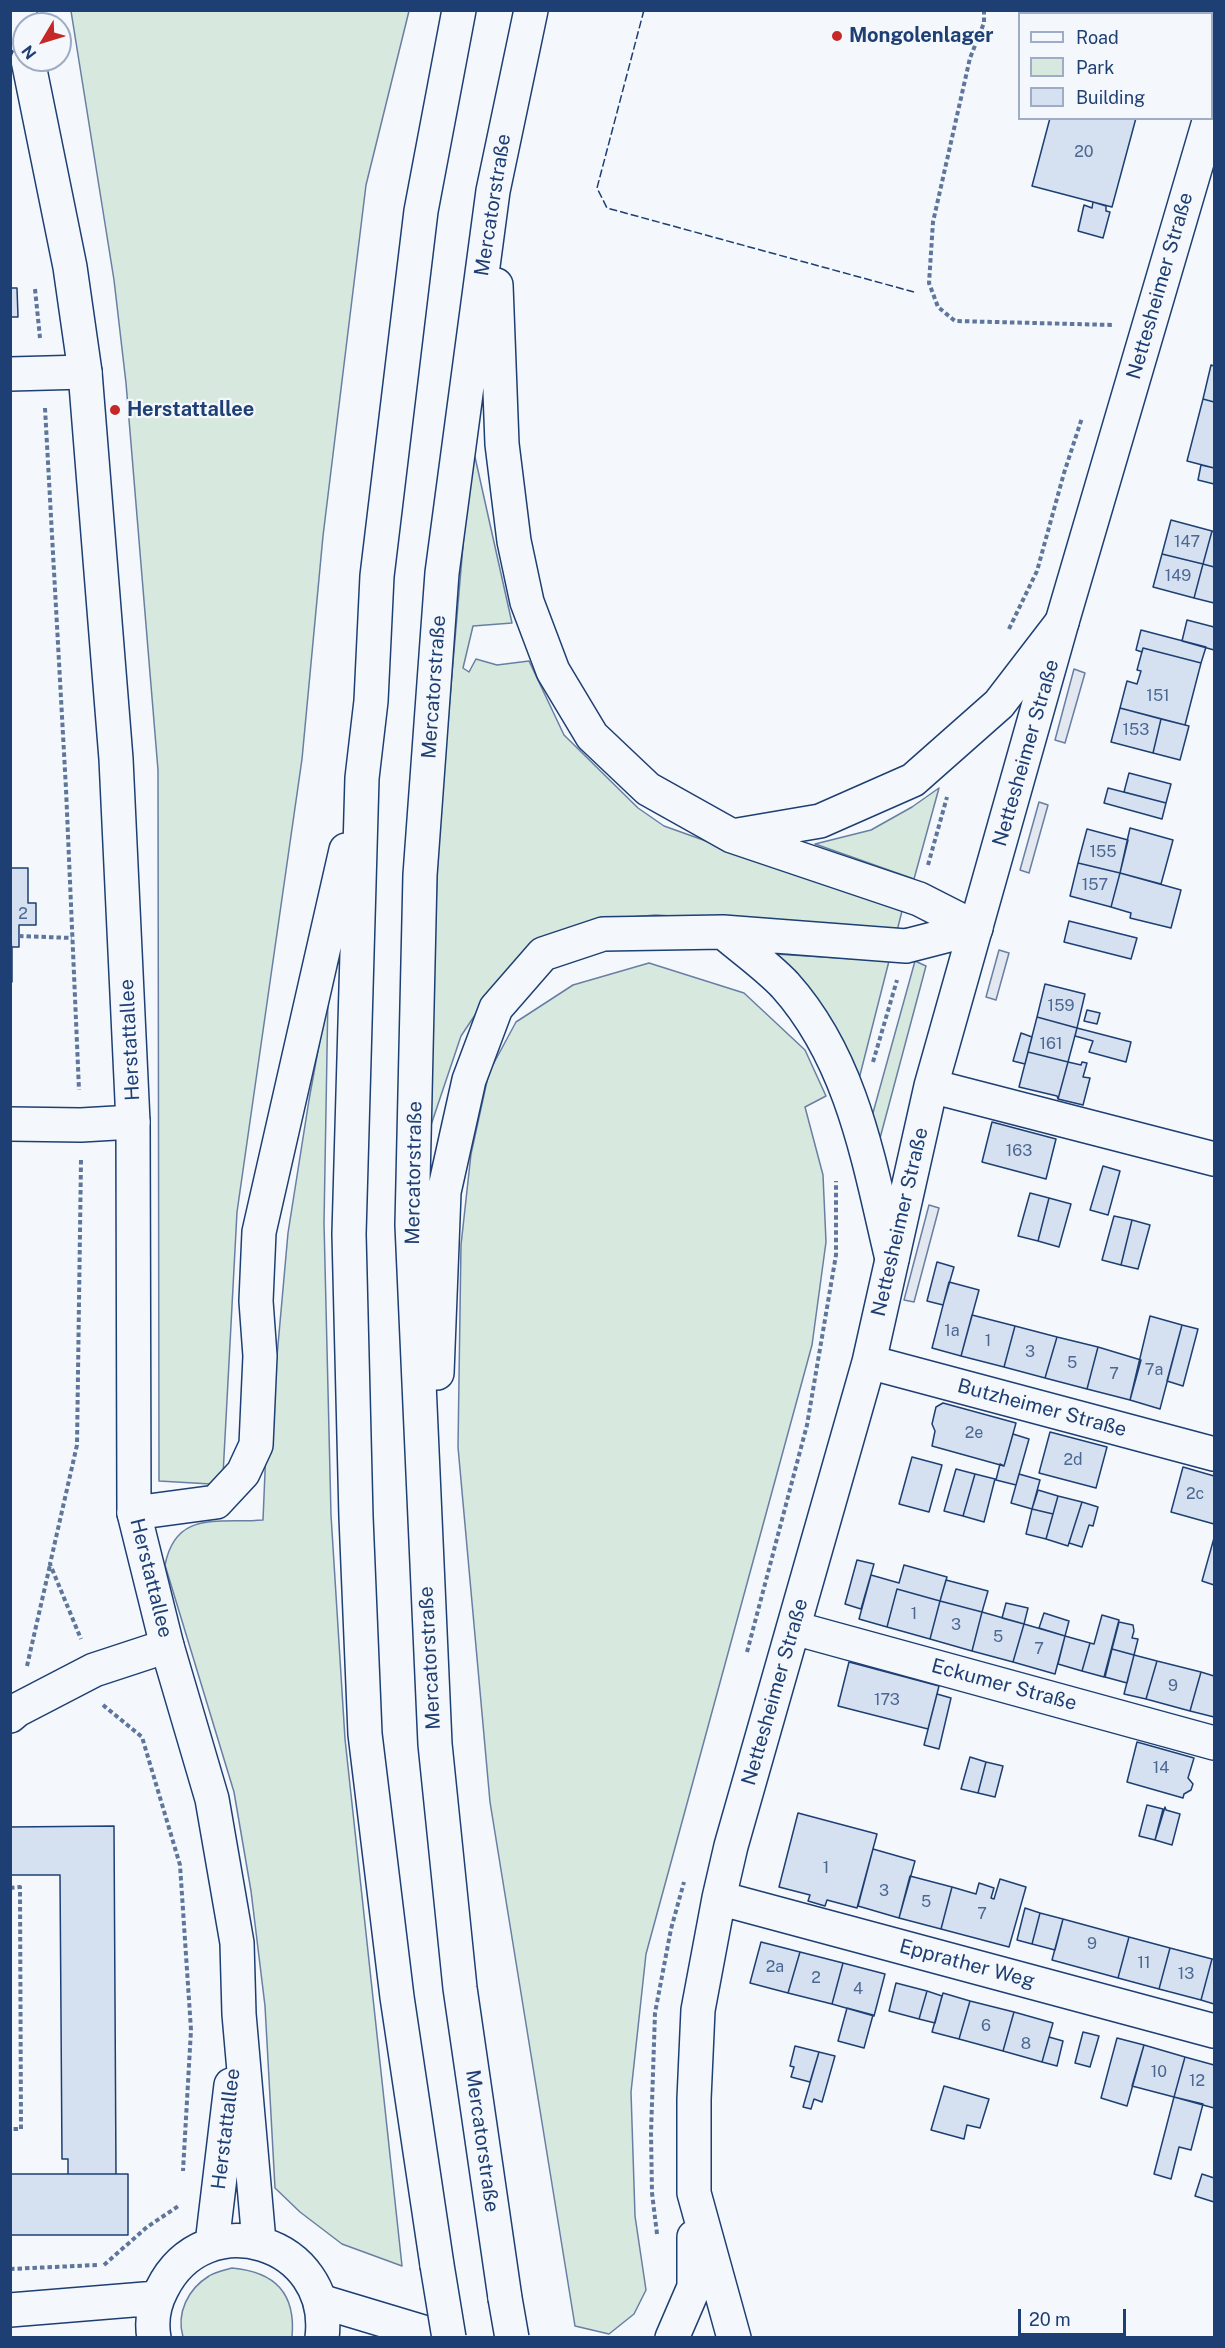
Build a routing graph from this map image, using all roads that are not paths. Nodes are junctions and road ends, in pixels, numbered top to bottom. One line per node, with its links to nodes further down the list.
1 (459, 10): 9 (main road)
2 (531, 10): 5 (main road, Mercatorstraße)
3 (30, 72): 6 (main road, Herstattallee)
4 (1208, 120): 8 (main road, Nettesheimer Straße)
5 (493, 191): 10 (main road); 21 (main road, Mercatorstraße)
6 (85, 372): 7 (main road); 14 (main road, Herstattallee)
7 (10, 374)
8 (1062, 622): 10 (main road); 11 (main road, Nettesheimer Straße)
9 (362, 778): 20 (main road); 38 (main road, bridge)
10 (732, 836): 11 (main road)
11 (976, 928): 12 (main road); 13 (main road, Nettesheimer Straße)
12 (723, 932): 17 (main road); 21 (main road)
13 (931, 1086): 16 (main road); 17 (main road, Nettesheimer Straße)
14 (133, 1122): 15 (main road); 20 (main road, Herstattallee)
15 (10, 1124)
16 (1215, 1159)
17 (892, 1259): 18 (main road, Nettesheimer Straße)
18 (869, 1362): 19 (main road, Butzheimer Straße); 22 (main road, Nettesheimer Straße)
19 (1215, 1454)
20 (134, 1513): 23 (main road, Herstattallee)
21 (427, 1614): 39 (main road, Mercatorstraße, bridge)
22 (794, 1628): 25 (main road, Eckumer Straße); 26 (main road, Nettesheimer Straße)
23 (167, 1646): 24 (main road); 27 (main road, Herstattallee)
24 (14, 1713)
25 (1215, 1743)
26 (719, 1898): 28 (main road, Epprather Weg); 29 (main road, Nettesheimer Straße)
27 (239, 2014): 30 (main road, Herstattallee); 31 (main road, Herstattallee)
28 (1215, 2031)
29 (694, 2193): 40 (main road); 41 (main road, Nettesheimer Straße)
30 (259, 2242): 31 (main road); 33 (main road)
31 (212, 2244): 32 (main road)
32 (158, 2298): 34 (main road); 35 (main road)
33 (320, 2301): 36 (main road); 37 (main road)
34 (10, 2310)
35 (154, 2337)
36 (322, 2337)
37 (443, 2337)
38 (449, 2337)
39 (512, 2337)
40 (672, 2337)
41 (734, 2337)

